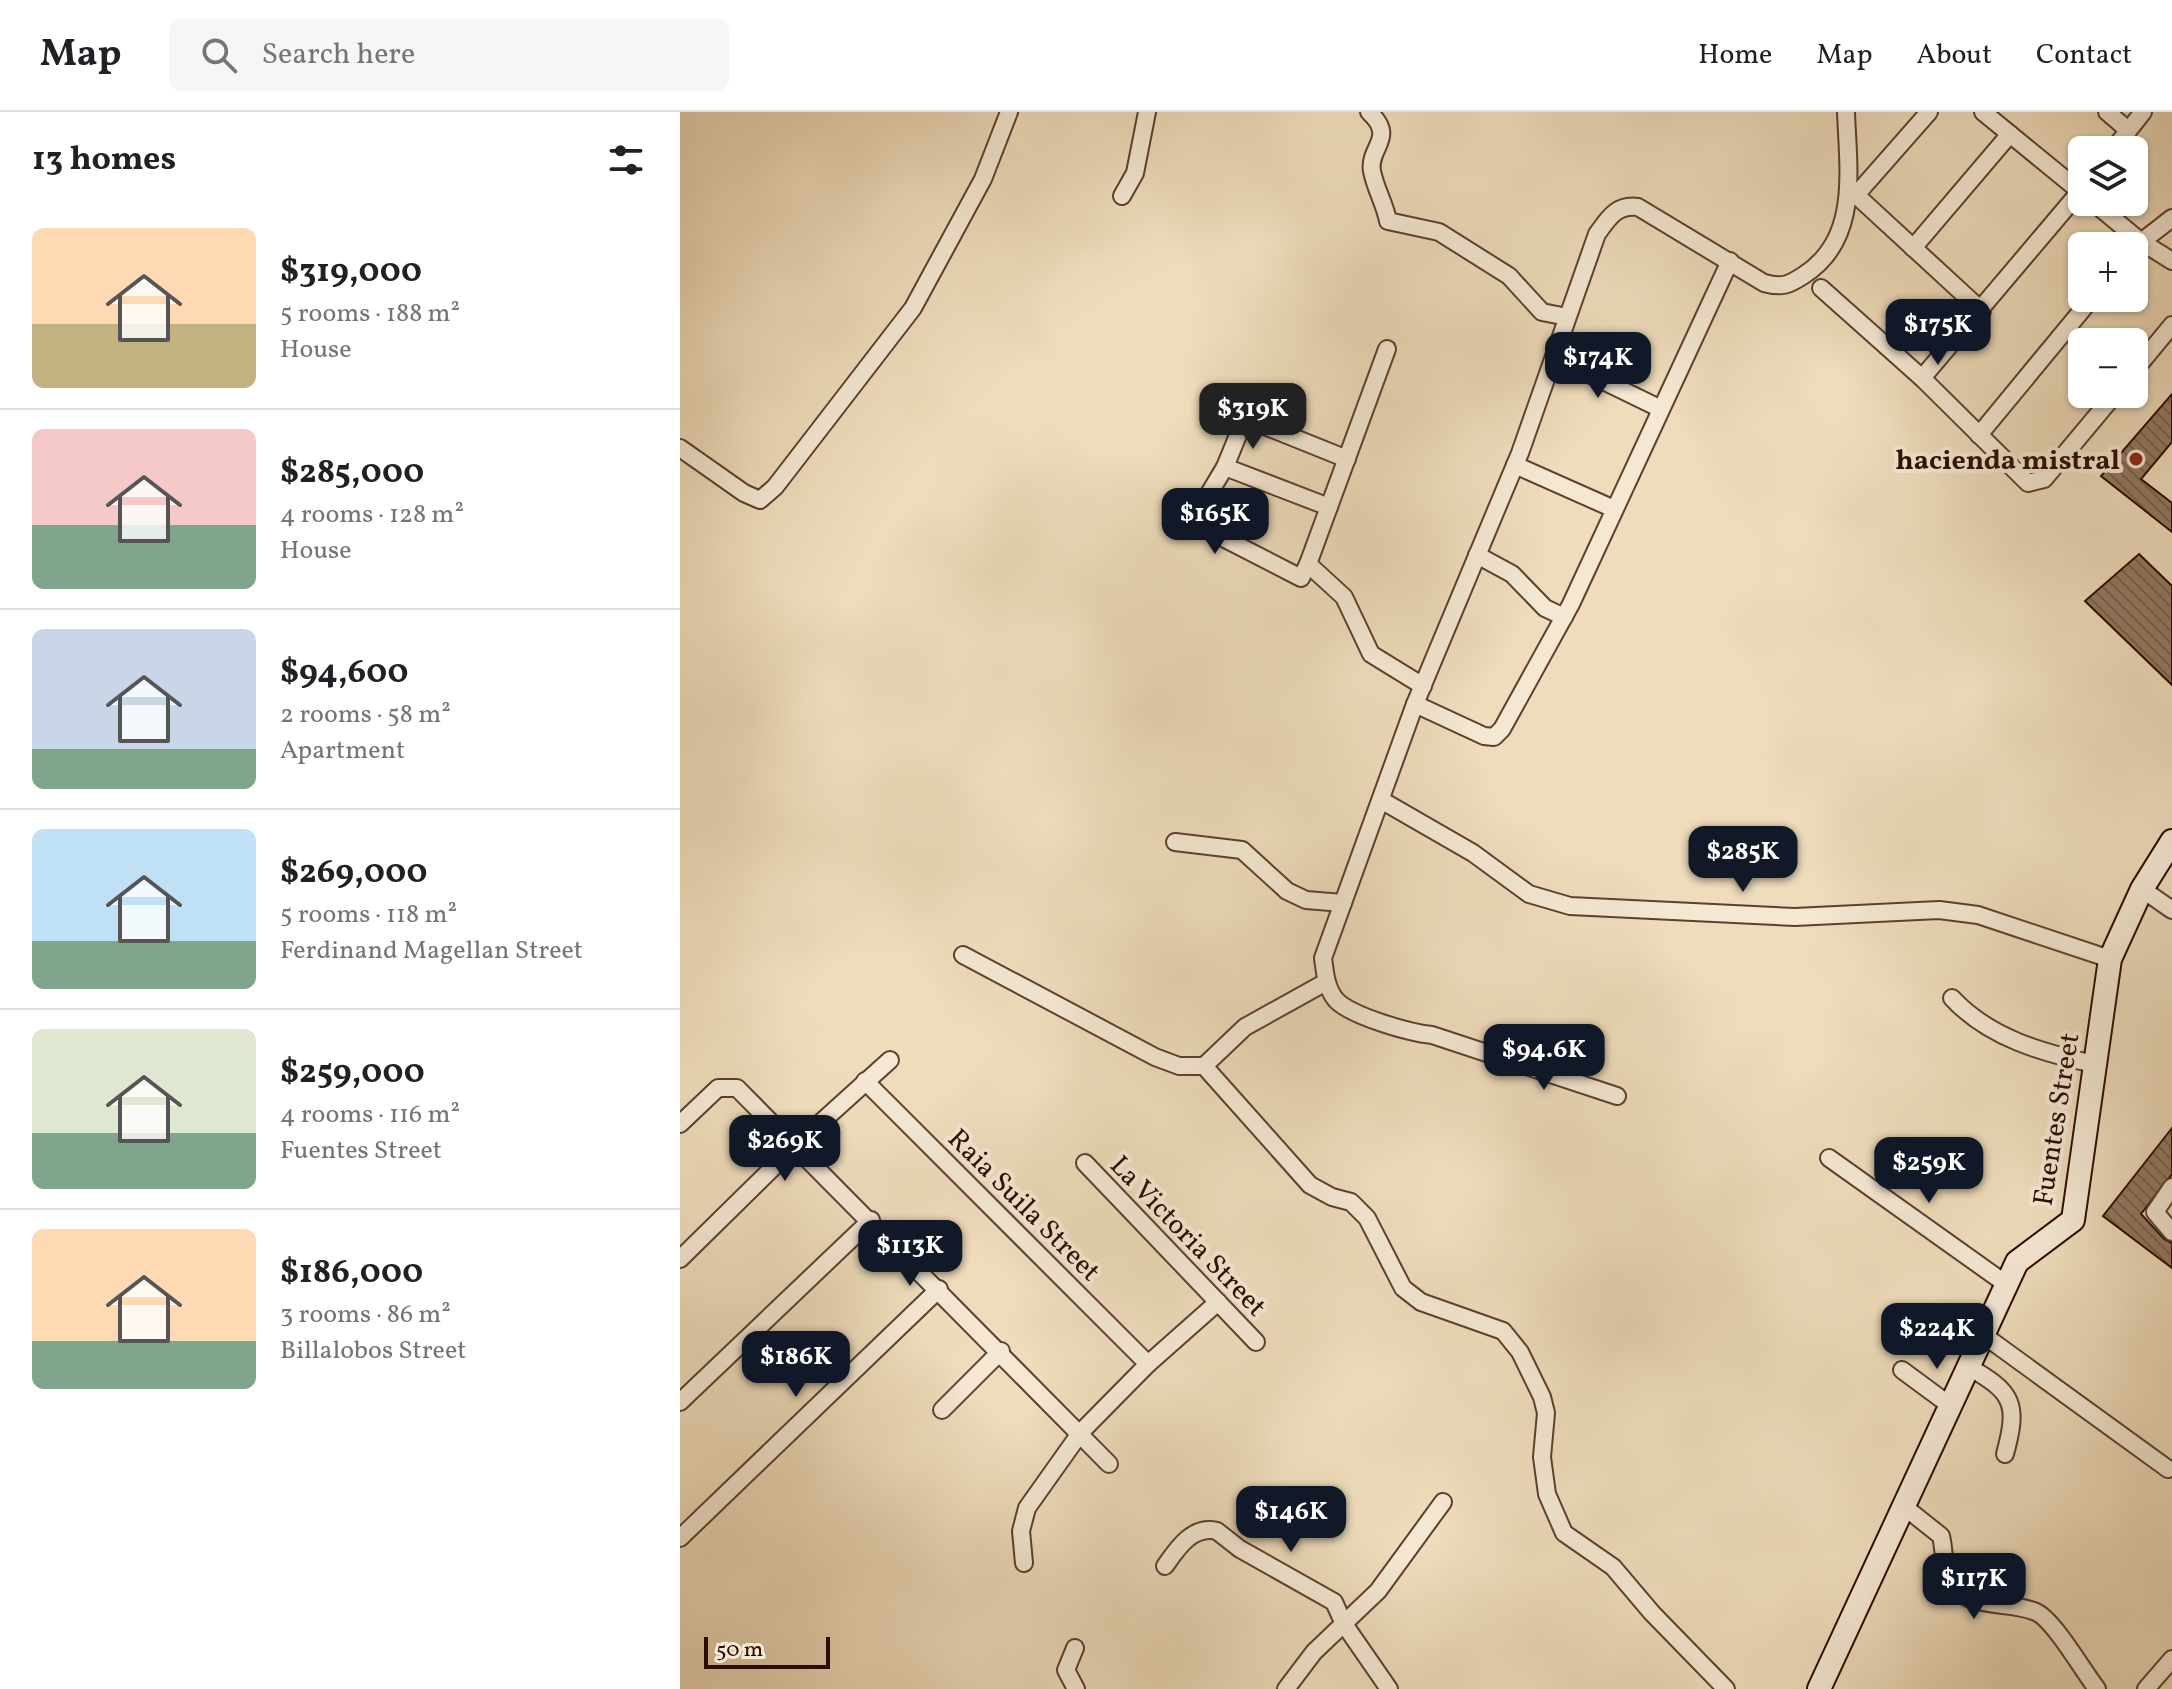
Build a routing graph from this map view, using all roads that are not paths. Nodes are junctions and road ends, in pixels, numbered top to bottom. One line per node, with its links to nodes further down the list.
1 (1009, 112): 35 (street)
2 (1147, 112): 13 (street)
3 (1369, 112): 26 (street)
4 (1846, 112): 21 (street)
5 (1929, 112): 19 (street)
6 (1983, 112): 10 (street)
7 (2107, 112): 9 (street)
8 (2143, 112): 9 (street)
9 (2128, 130): 11 (street)
10 (2010, 134): 12 (street); 19 (street)
11 (2124, 136)
12 (2068, 181)
13 (1122, 196)
14 (2068, 212): 24 (street)
15 (2107, 216): 17 (street)
16 (2172, 218): 18 (street)
17 (2124, 232)
18 (2148, 236)
19 (1913, 248): 24 (street)
20 (2148, 249): 22 (street)
21 (1730, 261): 26 (street); 32 (street)
22 (2172, 261)
23 (1821, 288): 31 (street)
24 (1982, 311): 31 (street)
25 (2080, 312): 34 (street)
26 (1567, 317): 30 (street)
27 (2172, 325): 29 (street)
28 (1387, 349): 36 (street)
29 (2148, 354)
30 (1554, 357): 32 (street); 37 (street)
31 (1922, 378): 34 (street)
32 (1659, 408): 40 (street)
33 (2103, 408): 34 (street)
34 (1979, 435)
35 (680, 448)
36 (1347, 459): 38 (street); 39 (street)
37 (1515, 465): 40 (street); 41 (street)
38 (1225, 467): 39 (street); 42 (street)
39 (1329, 507): 42 (street)
40 (1614, 509): 43 (street)
41 (1477, 555): 43 (street); 44 (street)
42 (1308, 564): 44 (street)
43 (1564, 617): 45 (street)
44 (1423, 686): 45 (street)
45 (1415, 704): 46 (street)
46 (1381, 800): 50 (street); 53 (street)
47 (2172, 841): 49 (street, Fuentes Street)
48 (1175, 842): 50 (street)
49 (2142, 889): 51 (street); 53 (street, Fuentes Street)
50 (1343, 903): 54 (street)
51 (2172, 910)
52 (963, 955): 58 (street)
53 (2110, 959): 57 (street, Fuentes Street)
54 (1326, 982): 58 (street); 60 (street)
55 (1952, 998): 57 (street)
56 (890, 1060): 59 (street)
57 (2094, 1064): 69 (street, Fuentes Street)
58 (1204, 1066): 96 (street)
59 (865, 1081): 62 (street); 75 (street, Raia Suila Street)
60 (1617, 1096)
61 (680, 1124): 62 (street)
62 (796, 1145): 66 (street); 68 (street)
63 (1829, 1158): 69 (street)
64 (1085, 1163): 71 (street, La Victoria Street)
65 (2172, 1187): 67 (street)
66 (871, 1220): 70 (street); 78 (street)
67 (2172, 1232)
68 (680, 1259)
69 (2006, 1284): 72 (street, Fuentes Street)
70 (939, 1289): 74 (street); 87 (street)
71 (1218, 1302): 73 (street, La Victoria Street); 75 (street)
72 (1982, 1334): 76 (street, Fuentes Street); 84 (street)
73 (1256, 1342)
74 (1001, 1351): 80 (street); 81 (street)
75 (1148, 1364): 81 (street)
76 (1967, 1366): 79 (street, Fuentes Street); 82 (street)
77 (1902, 1370): 79 (street)
78 (680, 1402)
79 (1948, 1404): 86 (street, Fuentes Street)
80 (942, 1410)
81 (1081, 1432): 83 (street); 88 (street)
82 (2005, 1454)
83 (1109, 1464)
84 (2168, 1469)
85 (1443, 1502): 90 (street)
86 (1902, 1505): 97 (street, Fuentes Street); 98 (street)
87 (680, 1538)
88 (1024, 1563)
89 (1165, 1566): 90 (street)
90 (1344, 1624): 94 (street); 95 (street)
91 (1075, 1648): 93 (street)
92 (2172, 1659): 99 (street)
93 (1076, 1689)
94 (1286, 1689)
95 (1389, 1689)
96 (1726, 1689)
97 (1819, 1689)
98 (2097, 1689)
99 (2146, 1689)

